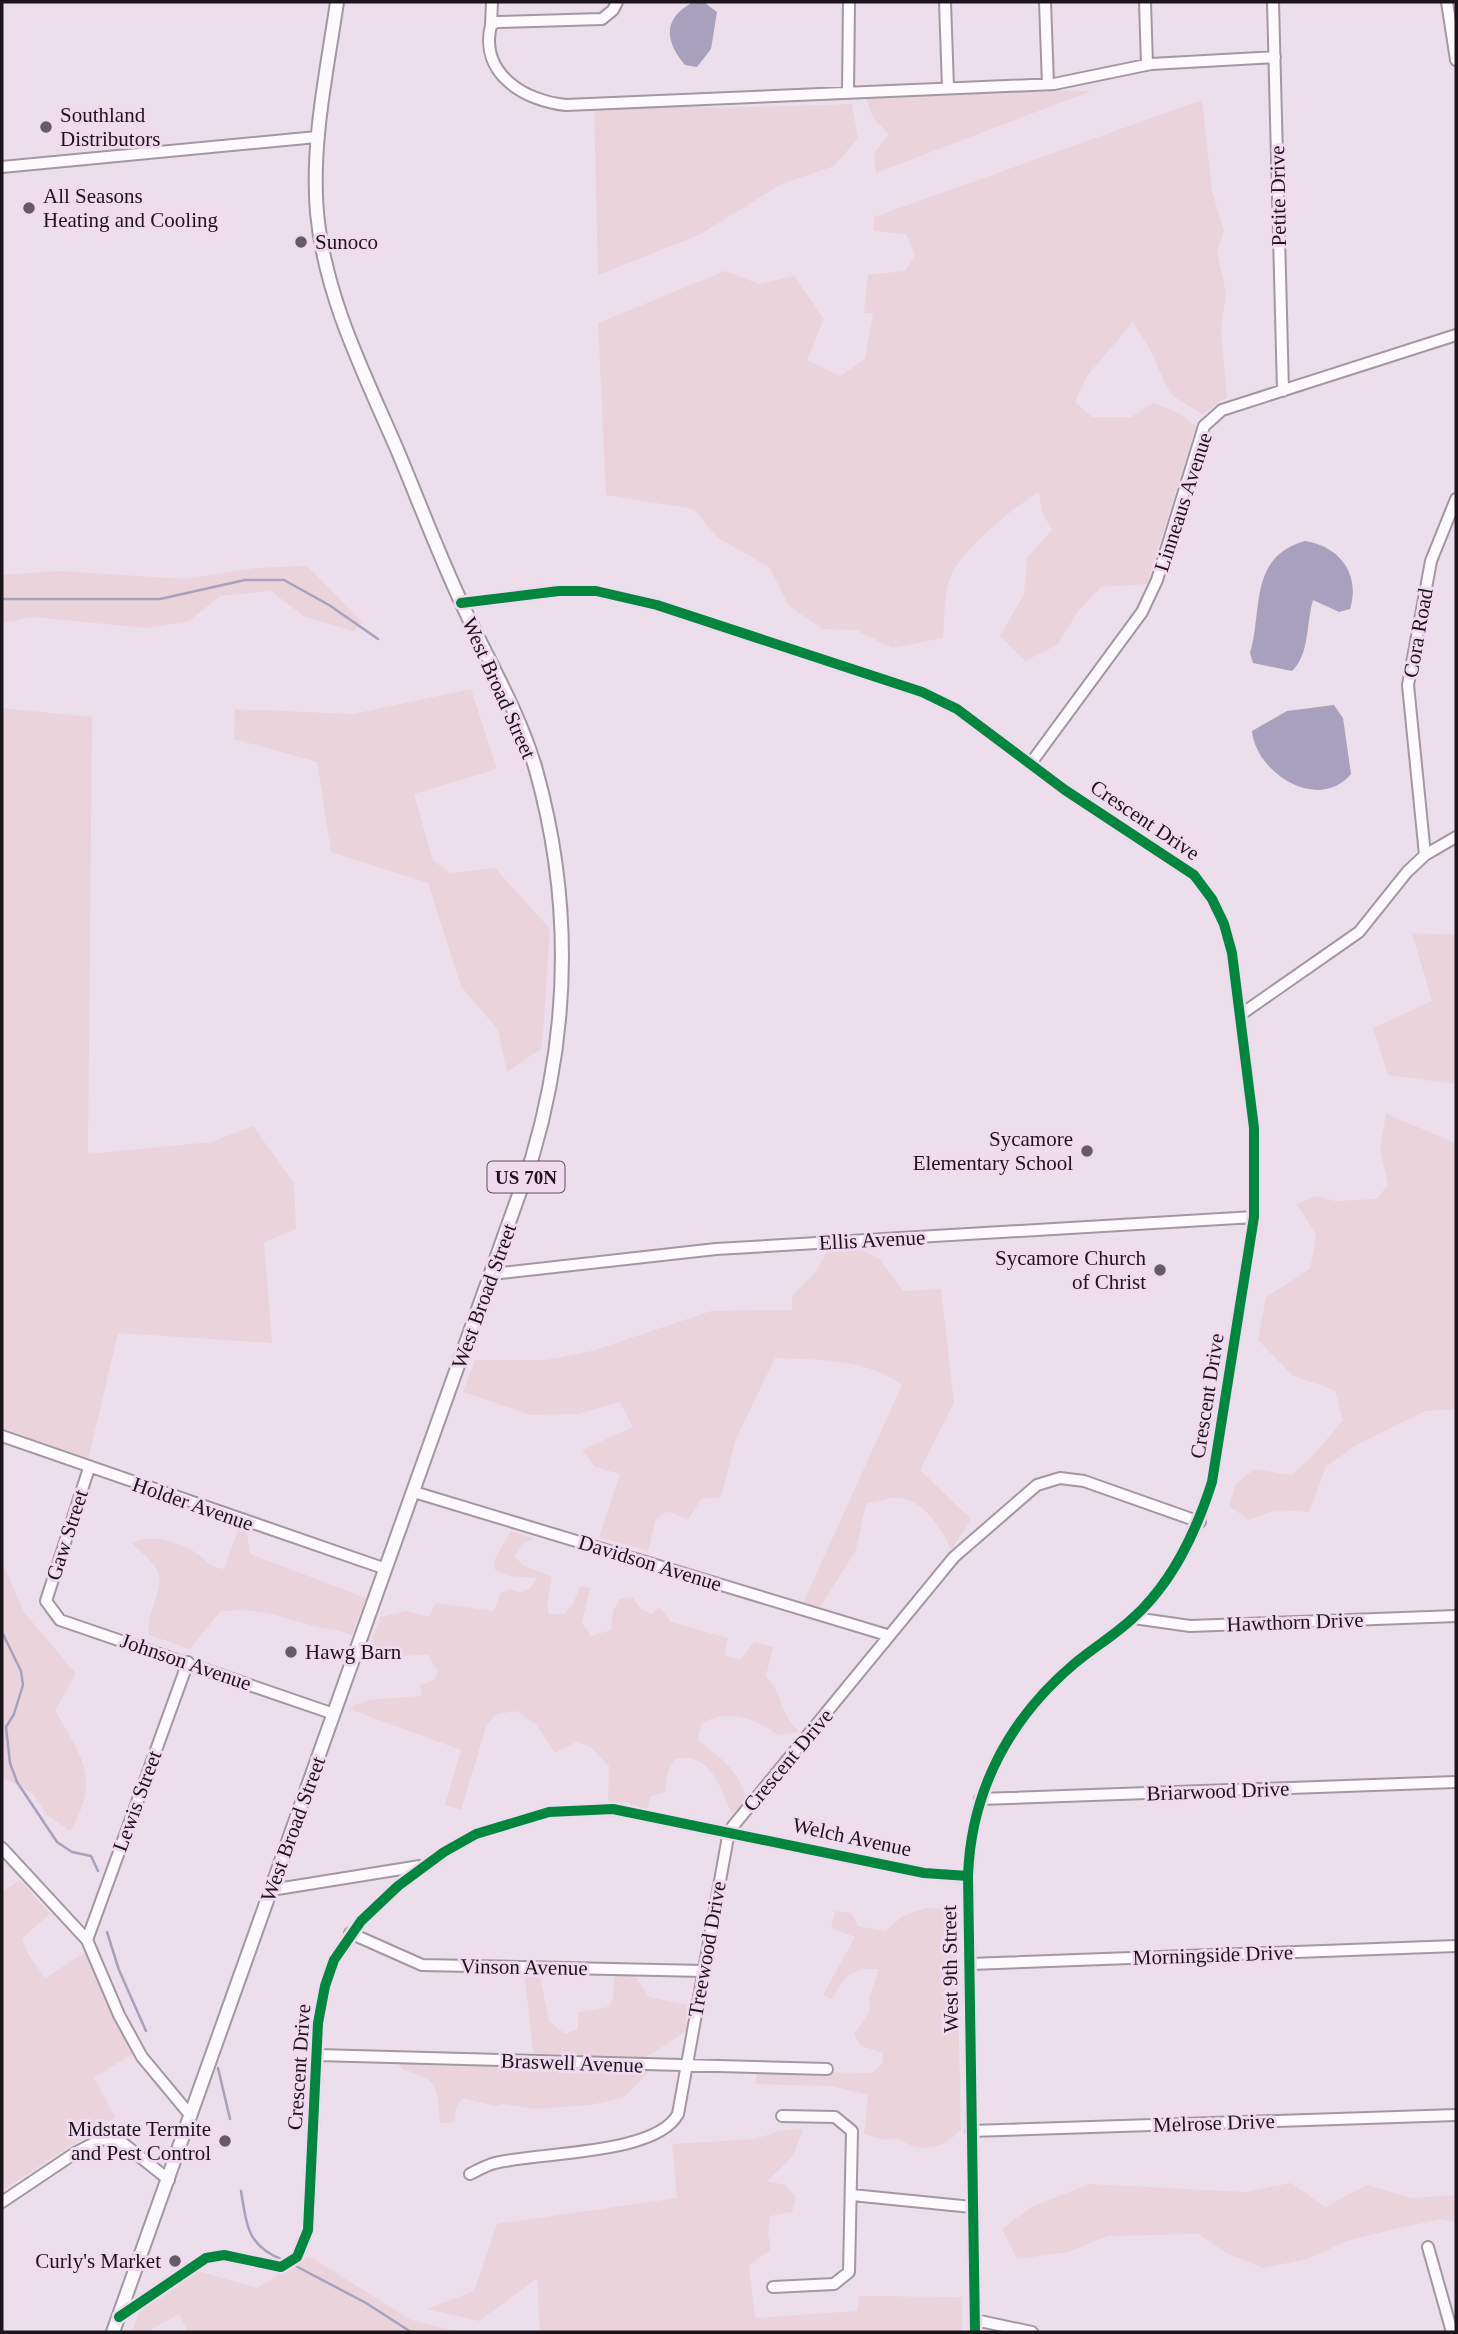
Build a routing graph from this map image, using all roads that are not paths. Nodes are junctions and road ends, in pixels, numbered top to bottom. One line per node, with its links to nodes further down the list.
1 (337, 2): 17 (main road, West Broad Street / US 70N)
2 (492, 2): 10 (street)
3 (617, 2): 10 (street)
4 (849, 2): 16 (street)
5 (945, 2): 15 (street)
6 (1045, 2): 14 (street)
7 (1145, 2): 13 (street)
8 (1273, 2): 11 (street, Petite Drive)
9 (1447, 2): 12 (street)
10 (491, 25): 16 (street)
11 (1275, 57): 13 (street); 20 (street, Petite Drive)
12 (1456, 60)
13 (1147, 65): 14 (street)
14 (1048, 84): 15 (street)
15 (948, 89): 16 (street)
16 (848, 93)
17 (317, 137): 18 (street); 22 (main road, West Broad Street / US 70N)
18 (2, 167)
19 (1456, 335): 20 (street, Linneaus Avenue)
20 (1283, 391): 23 (street, Linneaus Avenue)
21 (1456, 499): 25 (street, Cora Road)
22 (461, 603): 23 (street, Crescent Drive); 28 (main road, West Broad Street / US 70N)
23 (1031, 763): 26 (street, Crescent Drive)
24 (1456, 837): 25 (street)
25 (1425, 855): 26 (street)
26 (1240, 1014): 27 (street, Crescent Drive)
27 (1254, 1217): 28 (street, Ellis Avenue); 32 (street, Crescent Drive)
28 (492, 1274): 31 (main road, West Broad Street / US 70N)
29 (2, 1436): 30 (street, Holder Avenue)
30 (89, 1468): 33 (street, Holder Avenue); 34 (street, Gaw Street)
31 (414, 1492): 33 (main road, West Broad Street / US 70N); 37 (street, Davidson Avenue)
32 (1200, 1522): 36 (street, West 9th Street); 37 (street, Crescent Drive)
33 (386, 1569): 39 (main road, West Broad Street / US 70N)
34 (46, 1601): 38 (street, Johnson Avenue)
35 (1456, 1616): 36 (street, Hawthorn Drive)
36 (1134, 1618): 41 (street, West 9th Street)
37 (887, 1635): 42 (street, Crescent Drive)
38 (188, 1662): 39 (street, Johnson Avenue); 48 (street, Lewis Street)
39 (334, 1714): 46 (main road, West Broad Street / US 70N)
40 (1456, 1782): 41 (street, Briarwood Drive)
41 (980, 1799): 45 (street, West 9th Street)
42 (729, 1831): 44 (street, Crescent Drive); 45 (street, Welch Avenue); 51 (street, Treewood Drive)
43 (2, 1848): 48 (street)
44 (423, 1866): 46 (street); 47 (street, Crescent Drive)
45 (968, 1876): 50 (street, West 9th Street)
46 (271, 1890): 56 (main road, West Broad Street / US 70N)
47 (350, 1933): 51 (street, Vinson Avenue); 52 (street, Crescent Drive)
48 (87, 1940): 56 (street)
49 (1456, 1946): 50 (street, Morningside Drive)
50 (970, 1964): 58 (street, West 9th Street)
51 (704, 1971): 53 (street, Treewood Drive)
52 (317, 2054): 53 (street, Braswell Avenue); 66 (street, Crescent Drive)
53 (685, 2067): 54 (street, Braswell Avenue); 59 (street, Treewood Drive)
54 (827, 2069)
55 (1456, 2115): 58 (street, Melrose Drive)
56 (191, 2116): 60 (main road, West Broad Street / US 70N)
57 (782, 2116): 61 (street)
58 (971, 2131): 63 (street, West 9th Street)
59 (470, 2174)
60 (169, 2180): 62 (street); 66 (main road, West Broad Street / US 70N)
61 (852, 2195): 63 (street); 65 (street)
62 (2, 2202)
63 (972, 2207): 67 (street, West 9th Street)
64 (1428, 2247): 71 (street)
65 (773, 2287)
66 (119, 2318): 68 (main road, West Broad Street / US 70N)
67 (975, 2320): 69 (street, West 9th Street); 70 (street)
68 (113, 2332)
69 (975, 2332)
70 (1032, 2332)
71 (1452, 2332)

